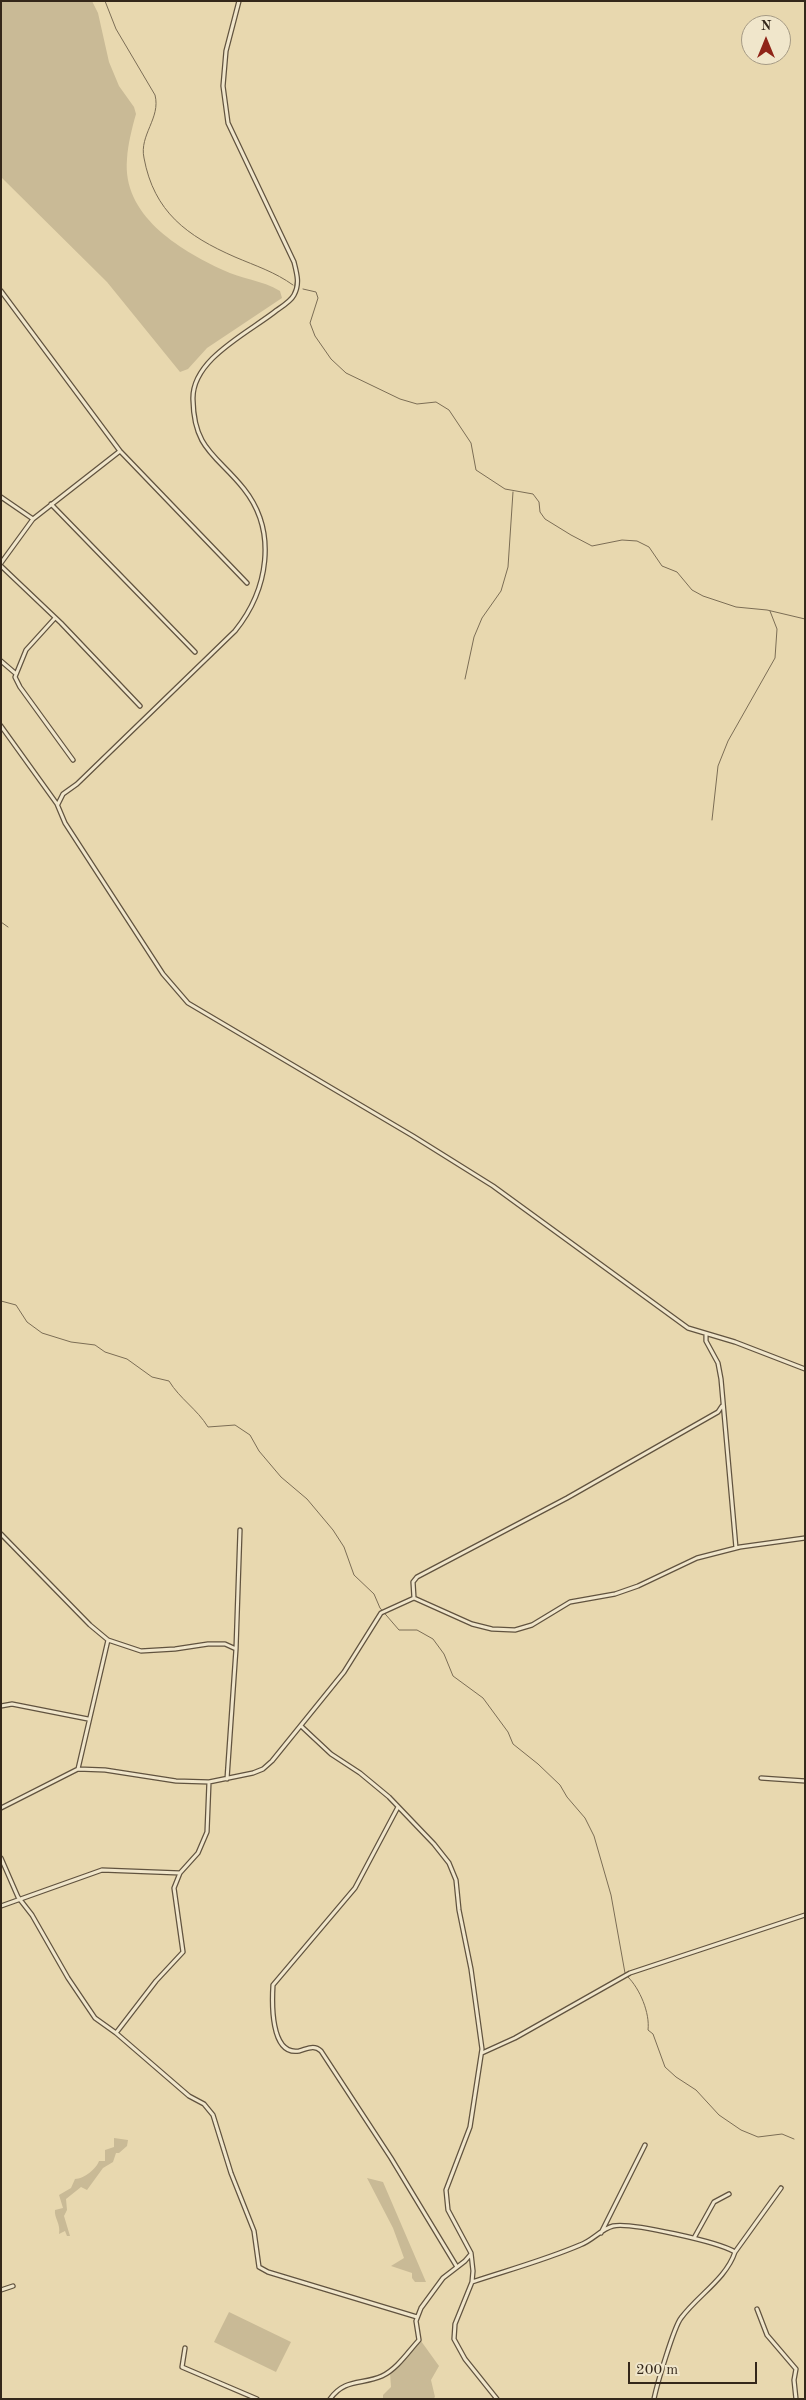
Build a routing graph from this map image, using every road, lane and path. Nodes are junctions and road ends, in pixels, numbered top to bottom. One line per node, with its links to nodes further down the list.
1 (239, 1): 16 (street)
2 (1, 291): 3 (street)
3 (120, 451): 5 (street); 8 (street)
4 (1, 496): 6 (street)
5 (51, 504): 6 (street); 10 (street)
6 (33, 519): 7 (street)
7 (1, 564): 9 (street)
8 (247, 583)
9 (55, 618): 12 (street); 13 (street)
10 (195, 652)
11 (1, 661): 12 (street)
12 (15, 673): 15 (street)
13 (140, 706)
14 (1, 726): 16 (street)
15 (73, 760)
16 (58, 804): 17 (street)
17 (706, 1335): 18 (street); 19 (street)
18 (805, 1369)
19 (722, 1406): 23 (street); 24 (street)
20 (240, 1530): 25 (street)
21 (1, 1534): 26 (street)
22 (805, 1538): 23 (street)
23 (736, 1548): 24 (street)
24 (414, 1598): 31 (street)
25 (237, 1638): 27 (street); 28 (street)
26 (108, 1640): 27 (street); 30 (street)
27 (225, 1644): 28 (street)
28 (236, 1649): 34 (street)
29 (1, 1706): 30 (street)
30 (88, 1719): 32 (street)
31 (301, 1726): 34 (street); 37 (street)
32 (78, 1769): 36 (street); 38 (street)
33 (762, 1778): 35 (street)
34 (228, 1779): 36 (street)
35 (805, 1781)
36 (209, 1782): 40 (street)
37 (398, 1807): 45 (street); 53 (street)
38 (1, 1808)
39 (1, 1858): 41 (street)
40 (180, 1874): 41 (street); 44 (street)
41 (20, 1899): 42 (street); 44 (street)
42 (1, 1906)
43 (805, 1915): 45 (street)
44 (116, 2033): 58 (street)
45 (482, 2053): 52 (street)
46 (646, 2144): 49 (street)
47 (780, 2188): 51 (street)
48 (729, 2194): 50 (street)
49 (601, 2233): 50 (street); 54 (street)
50 (694, 2238): 51 (street)
51 (735, 2252): 63 (street)
52 (471, 2253): 53 (street); 54 (street)
53 (457, 2267): 58 (street)
54 (472, 2282): 62 (street)
55 (12, 2286): 56 (street)
56 (1, 2290)
57 (757, 2309): 64 (street)
58 (417, 2317): 61 (street)
59 (185, 2348): 60 (street)
60 (257, 2399)
61 (330, 2399)
62 (496, 2399)
63 (654, 2399)
64 (796, 2399)

